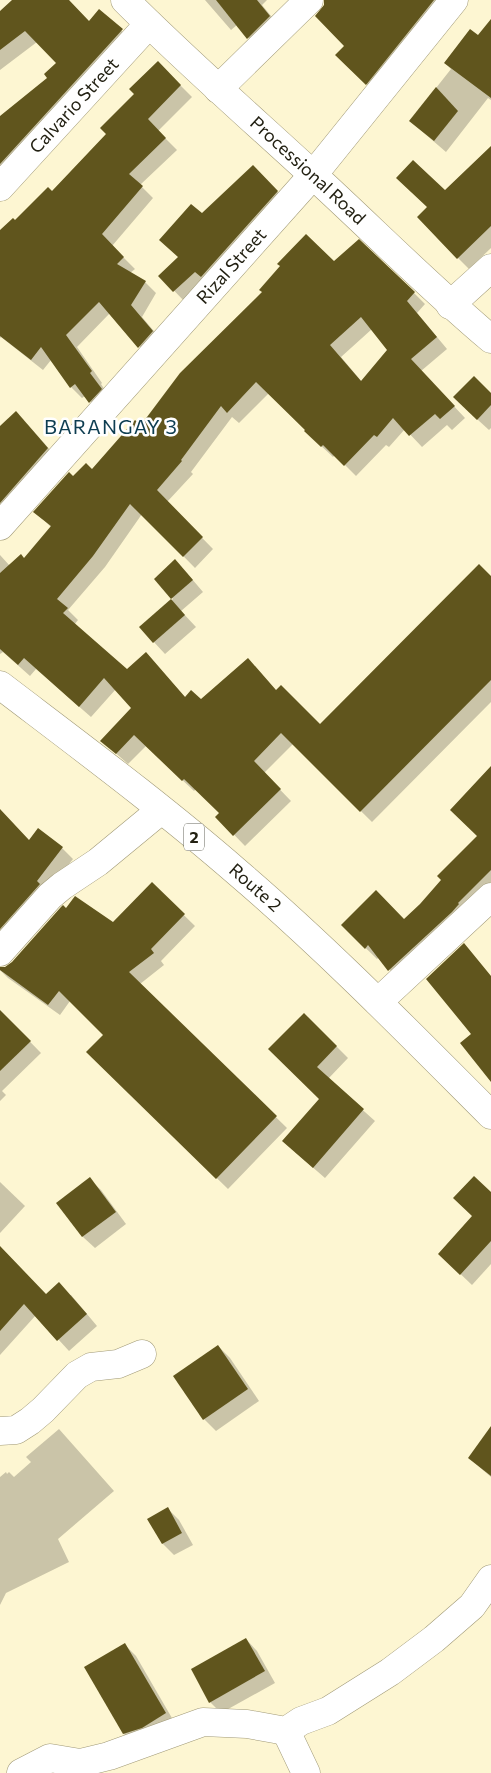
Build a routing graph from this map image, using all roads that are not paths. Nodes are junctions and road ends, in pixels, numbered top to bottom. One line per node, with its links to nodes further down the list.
1 (125, 0): 4 (main road, Processional Road)
2 (309, 0): 5 (main road)
3 (454, 0): 6 (main road, Rizal Street)
4 (149, 24): 5 (main road, Processional Road); 7 (main road, Calvario Street)
5 (218, 89): 6 (main road, Processional Road)
6 (313, 175): 9 (main road, Processional Road); 11 (main road, Rizal Street)
7 (0, 187)
8 (491, 268): 9 (main road)
9 (450, 305): 10 (main road, Processional Road)
10 (491, 339)
11 (0, 526)
12 (0, 685): 13 (main road, Route 2 / 2)
13 (161, 810): 15 (main road); 16 (main road, Route 2 / 2)
14 (491, 897): 16 (main road)
15 (0, 952)
16 (378, 1002): 17 (main road, Route 2 / 2)
17 (491, 1115)
18 (142, 1354): 19 (main road)
19 (0, 1431)
20 (491, 1579): 21 (main road)
21 (286, 1731): 22 (main road); 23 (main road)
22 (22, 1773)
23 (306, 1773)

